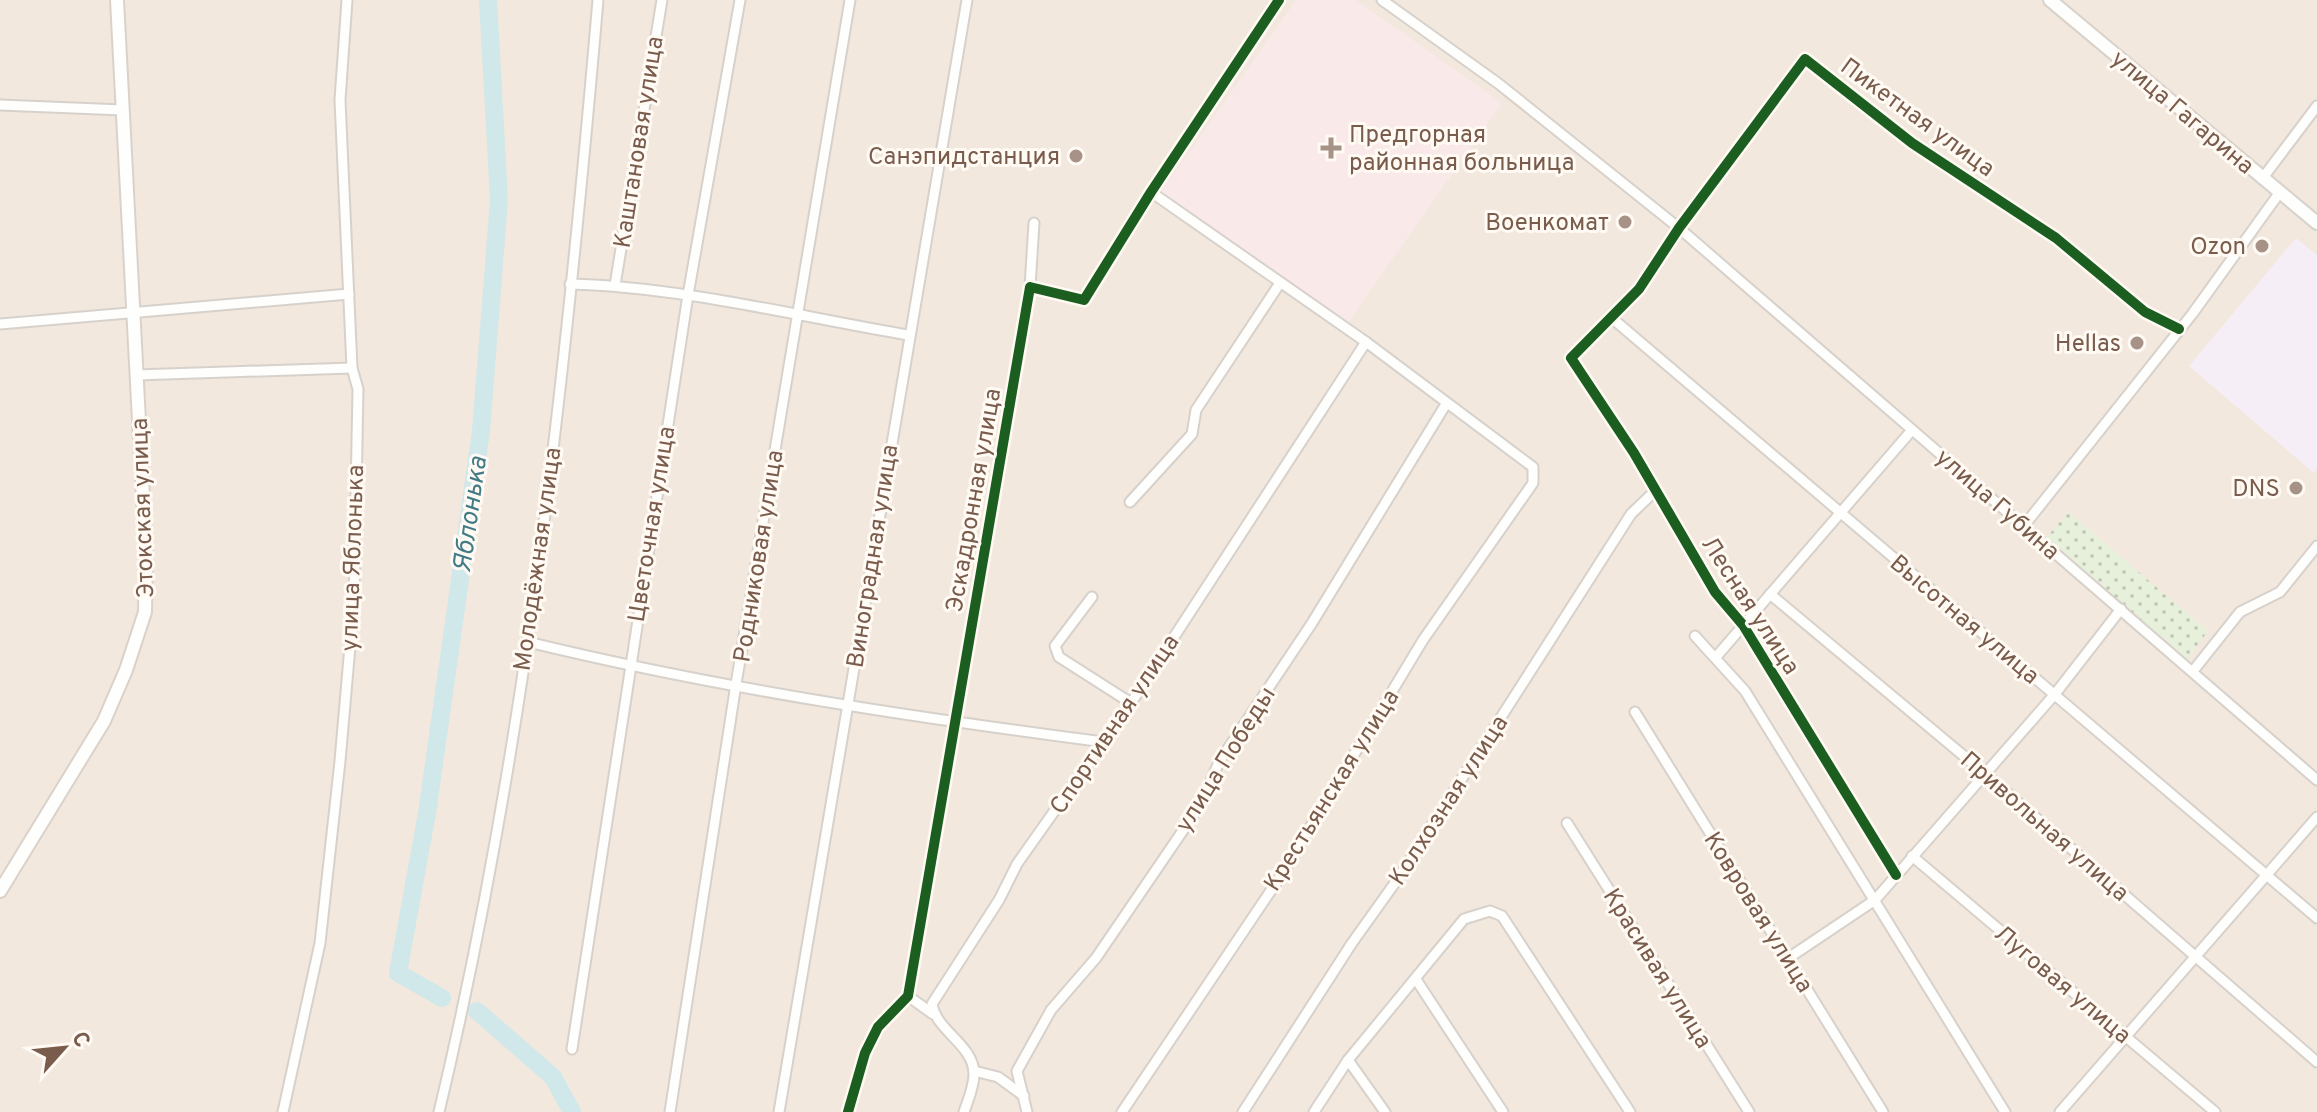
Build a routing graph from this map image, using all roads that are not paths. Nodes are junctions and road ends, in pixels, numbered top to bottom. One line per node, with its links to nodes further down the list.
1 (117, 0): 13 (main road, Этокская улица)
2 (347, 0): 24 (street, улица Яблонька)
3 (598, 0): 21 (street, Молодёжная улица)
4 (662, 0): 22 (street, Каштановая улица)
5 (740, 0): 25 (street, Цветочная улица)
6 (850, 0): 27 (street, Родниковая улица)
7 (967, 0): 31 (street, Виноградная улица)
8 (1279, 0): 15 (street)
9 (1382, 0): 19 (street, улица Губина)
10 (2050, 0): 14 (main road, улица Гагарина)
11 (0, 105): 13 (street)
12 (2317, 106): 14 (street)
13 (123, 110): 26 (main road, Этокская улица)
14 (2262, 179): 16 (main road, улица Гагарина)
15 (1151, 192): 20 (street); 23 (street)
16 (2280, 192): 18 (main road, улица Гагарина); 30 (street)
17 (1034, 223): 23 (street, Эскадронная улица)
18 (2317, 223)
19 (1679, 228): 28 (street); 30 (street, Пикетная улица); 36 (street, улица Губина)
20 (1280, 283): 32 (street); 38 (street)
21 (570, 284): 22 (street); 47 (street, Молодёжная улица)
22 (615, 285): 25 (street)
23 (1030, 287): 56 (street, Эскадронная улица)
24 (349, 294): 26 (street); 33 (street, улица Яблонька)
25 (688, 295): 27 (street); 49 (street, Цветочная улица)
26 (133, 312): 29 (street); 34 (main road, Этокская улица)
27 (797, 317): 31 (street); 51 (street, Родниковая улица)
28 (1613, 319): 37 (street, Лесная улица); 39 (street, Высотная улица)
29 (0, 324)
30 (2179, 329): 40 (street)
31 (908, 335): 53 (street, Виноградная улица)
32 (1366, 342): 35 (street); 54 (street, Спортивная улица)
33 (352, 368): 34 (street); 79 (street, улица Яблонька)
34 (136, 375): 65 (main road, Этокская улица)
35 (1446, 404): 78 (street, улица Победы); 86 (street, Крестьянская улица)
36 (1912, 430): 39 (street); 40 (street, улица Губина)
37 (1655, 491): 45 (street, Лесная улица); 87 (street, Колхозная улица)
38 (1130, 502)
39 (1839, 513): 42 (street); 52 (street, Высотная улица)
40 (2023, 527): 44 (street, улица Губина)
41 (2317, 546): 50 (street)
42 (1770, 594): 45 (street); 58 (street, Привольная улица)
43 (1092, 597): 54 (street)
44 (2121, 609): 50 (street, улица Губина); 52 (street)
45 (1743, 625): 48 (street); 63 (street, Лесная улица)
46 (1695, 636): 48 (street)
47 (528, 642): 49 (street); 80 (street, Молодёжная улица)
48 (1716, 657): 66 (street)
49 (629, 667): 51 (street); 74 (street, Цветочная улица)
50 (2193, 671): 59 (street, улица Губина)
51 (736, 684): 53 (street); 81 (street, Родниковая улица)
52 (2055, 694): 58 (street); 64 (street, Высотная улица)
53 (848, 703): 56 (street); 82 (street, Виноградная улица)
54 (1131, 703): 57 (street, Спортивная улица)
55 (1635, 712): 69 (street, Ковровая улица)
56 (954, 723): 57 (street); 71 (street, Эскадронная улица)
57 (1104, 742): 72 (street, Спортивная улица)
58 (1983, 772): 62 (street); 68 (street, Привольная улица)
59 (2317, 780)
60 (2317, 817): 64 (street)
61 (1567, 823): 92 (street, Красивая улица)
62 (1912, 856): 63 (street); 73 (street, Луговая улица)
63 (1896, 875): 66 (street)
64 (2266, 875): 67 (street, Высотная улица); 68 (street)
65 (0, 891)
66 (1875, 900): 69 (street); 94 (street)
67 (2317, 918)
68 (2198, 957): 73 (street); 76 (street, Привольная улица)
69 (1787, 959): 93 (street, Ковровая улица)
70 (1417, 981): 75 (street); 90 (street); 91 (street)
71 (908, 996): 72 (street); 83 (street)
72 (933, 1014): 77 (street)
73 (2127, 1038): 95 (street); 96 (street, Луговая улица)
74 (572, 1049)
75 (1348, 1060): 88 (street); 89 (street)
76 (2317, 1062)
77 (974, 1071): 78 (street); 84 (street)
78 (1024, 1097): 85 (street, улица Победы)
79 (283, 1112)
80 (439, 1112)
81 (670, 1112)
82 (779, 1112)
83 (848, 1112)
84 (964, 1112)
85 (1027, 1112)
86 (1122, 1112)
87 (1243, 1112)
88 (1314, 1112)
89 (1385, 1112)
90 (1503, 1112)
91 (1630, 1112)
92 (1749, 1112)
93 (1883, 1112)
94 (2005, 1112)
95 (2060, 1112)
96 (2215, 1112)

